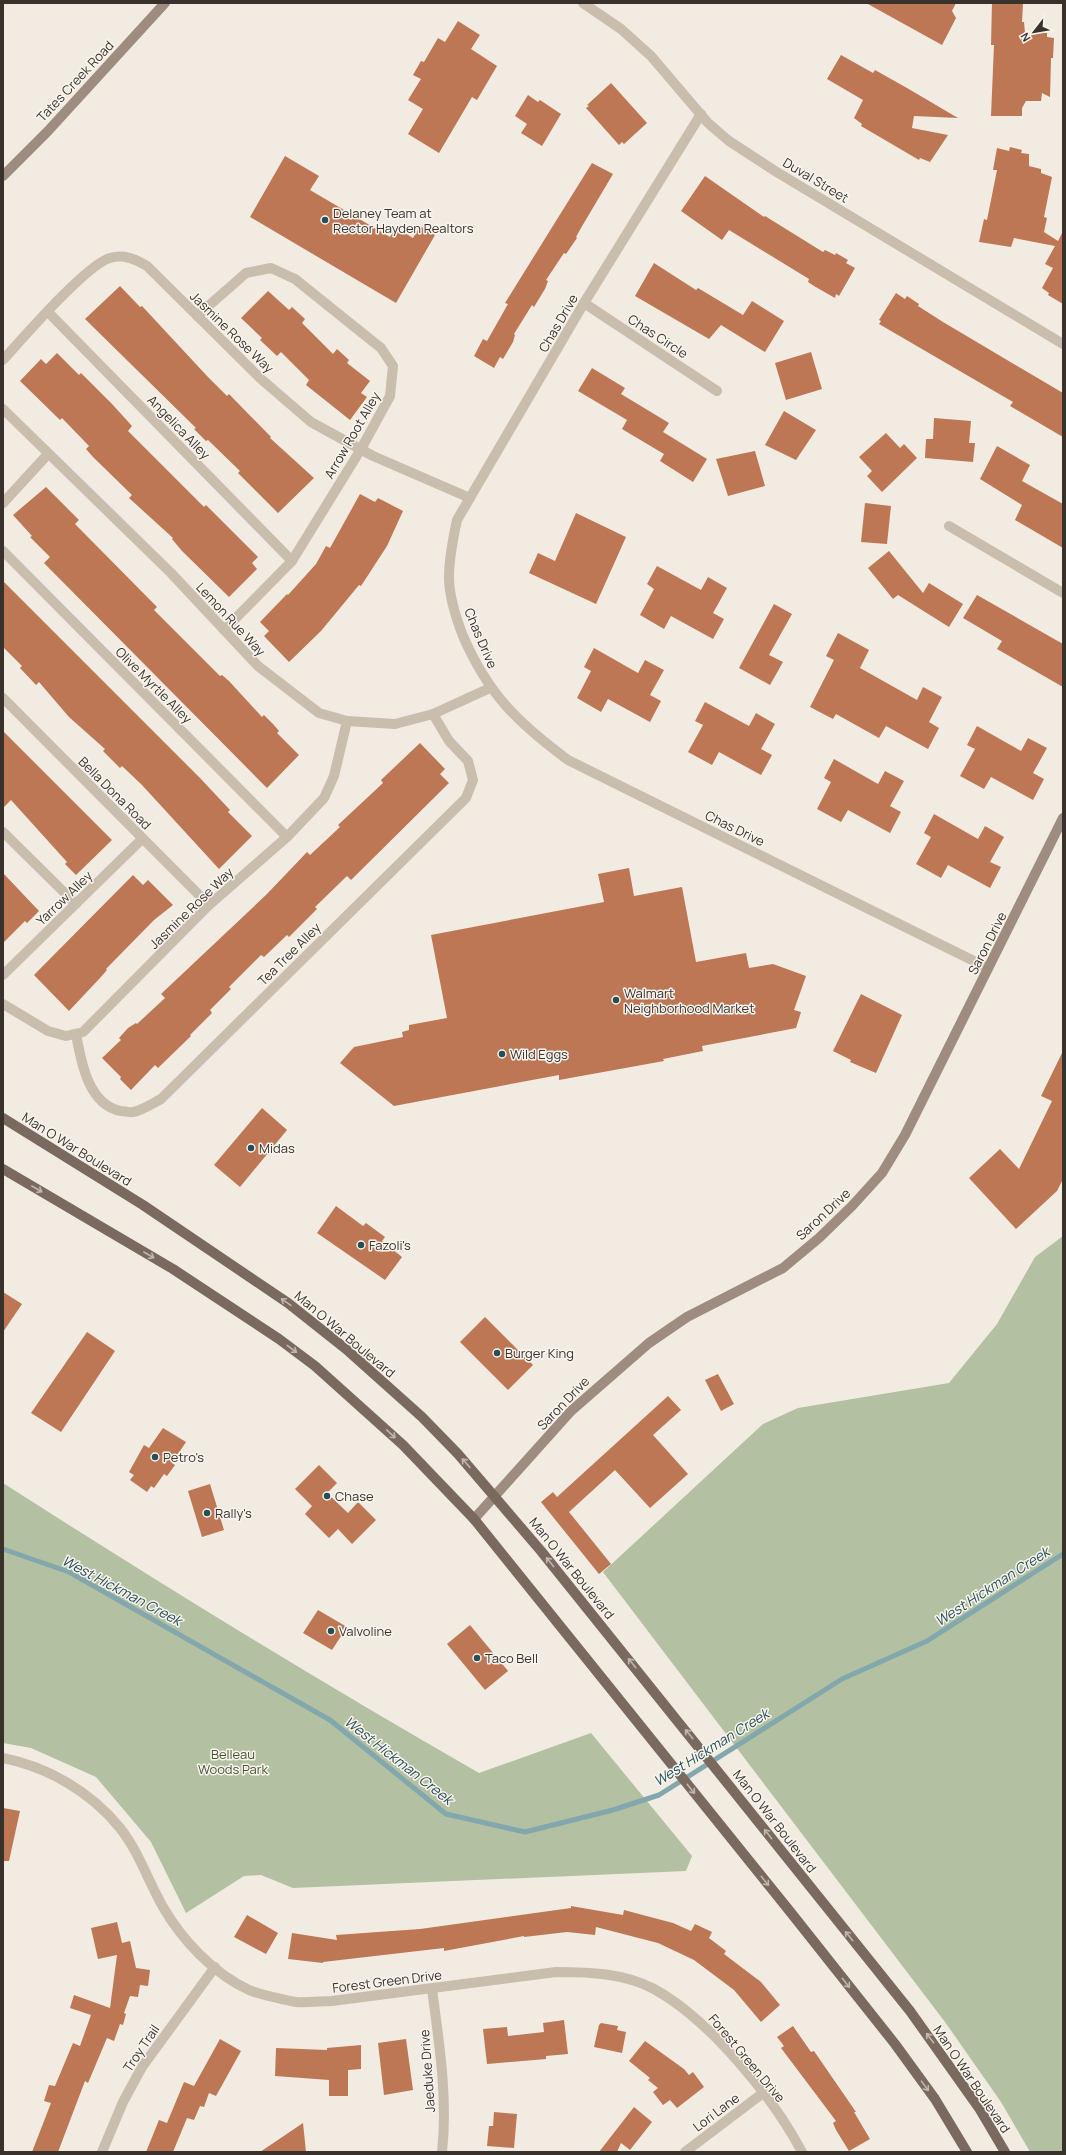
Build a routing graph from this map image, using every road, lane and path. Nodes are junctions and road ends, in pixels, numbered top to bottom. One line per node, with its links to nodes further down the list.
1 (165, 3): 4 (street, Tates Creek Road)
2 (583, 3): 3 (street, Duval Street)
3 (701, 114): 5 (street, Chas Drive); 8 (street, Duval Street)
4 (3, 176)
5 (584, 303): 10 (street, Chas Circle); 14 (street, Chas Drive)
6 (48, 312): 7 (street, Jasmine Rose Way); 9 (street, Jasmine Rose Way); 18 (street, Angelica Alley)
7 (197, 316): 12 (street, Jasmine Rose Way); 12 (street, Arrow Root Alley)
8 (1063, 344)
9 (3, 360)
10 (717, 390)
11 (3, 409): 13 (street, Lemon Rue Way)
12 (361, 449): 14 (street, Jasmine Rose Way); 18 (street, Arrow Root Alley)
13 (48, 454): 15 (street); 20 (street, Lemon Rue Way)
14 (470, 498): 21 (street, Chas Drive)
15 (3, 503)
16 (948, 526): 19 (street)
17 (3, 551): 27 (street, Olive Myrtle Alley)
18 (292, 561): 20 (street, Arrow Root Alley)
19 (1063, 593)
20 (224, 630): 24 (street, Lemon Rue Way)
21 (490, 688): 23 (street, Lemon Rue Way); 31 (street, Chas Drive)
22 (3, 698): 28 (street, Bella Dona Road)
23 (433, 714): 24 (street, Lemon Rue Way); 34 (street, Tea Tree Alley)
24 (347, 721): 27 (street, Jasmine Rose Way)
25 (1063, 818): 31 (street, Saron Drive)
26 (3, 832): 29 (street)
27 (287, 837): 30 (street, Jasmine Rose Way)
28 (142, 839): 29 (street, Yarrow Alley); 30 (street, Bella Dona Road)
29 (76, 904): 32 (street, Yarrow Alley)
30 (209, 905): 34 (street, Jasmine Rose Way)
31 (988, 968): 37 (street, Saron Drive)
32 (3, 975)
33 (3, 1004): 34 (street)
34 (76, 1034)
35 (3, 1118): 37 (main road, Man O War Boulevard, one-way to 35)
36 (3, 1169): 38 (main road, one-way to 38)
37 (496, 1496): 38 (street, Saron Drive); 48 (main road, Man O War Boulevard, one-way to 37)
38 (474, 1519): 47 (main road, one-way to 47)
39 (3, 1758): 40 (street, Forest Green Drive)
40 (215, 1967): 41 (street, Forest Green Drive); 43 (street, Troy Trail)
41 (432, 1989): 42 (street, Forest Green Drive); 44 (street, Jaeduke Drive)
42 (763, 2094): 45 (street, Lori Lane); 46 (street, Forest Green Drive)
43 (102, 2152)
44 (442, 2152)
45 (685, 2152)
46 (802, 2152)
47 (968, 2152)
48 (1006, 2152)

